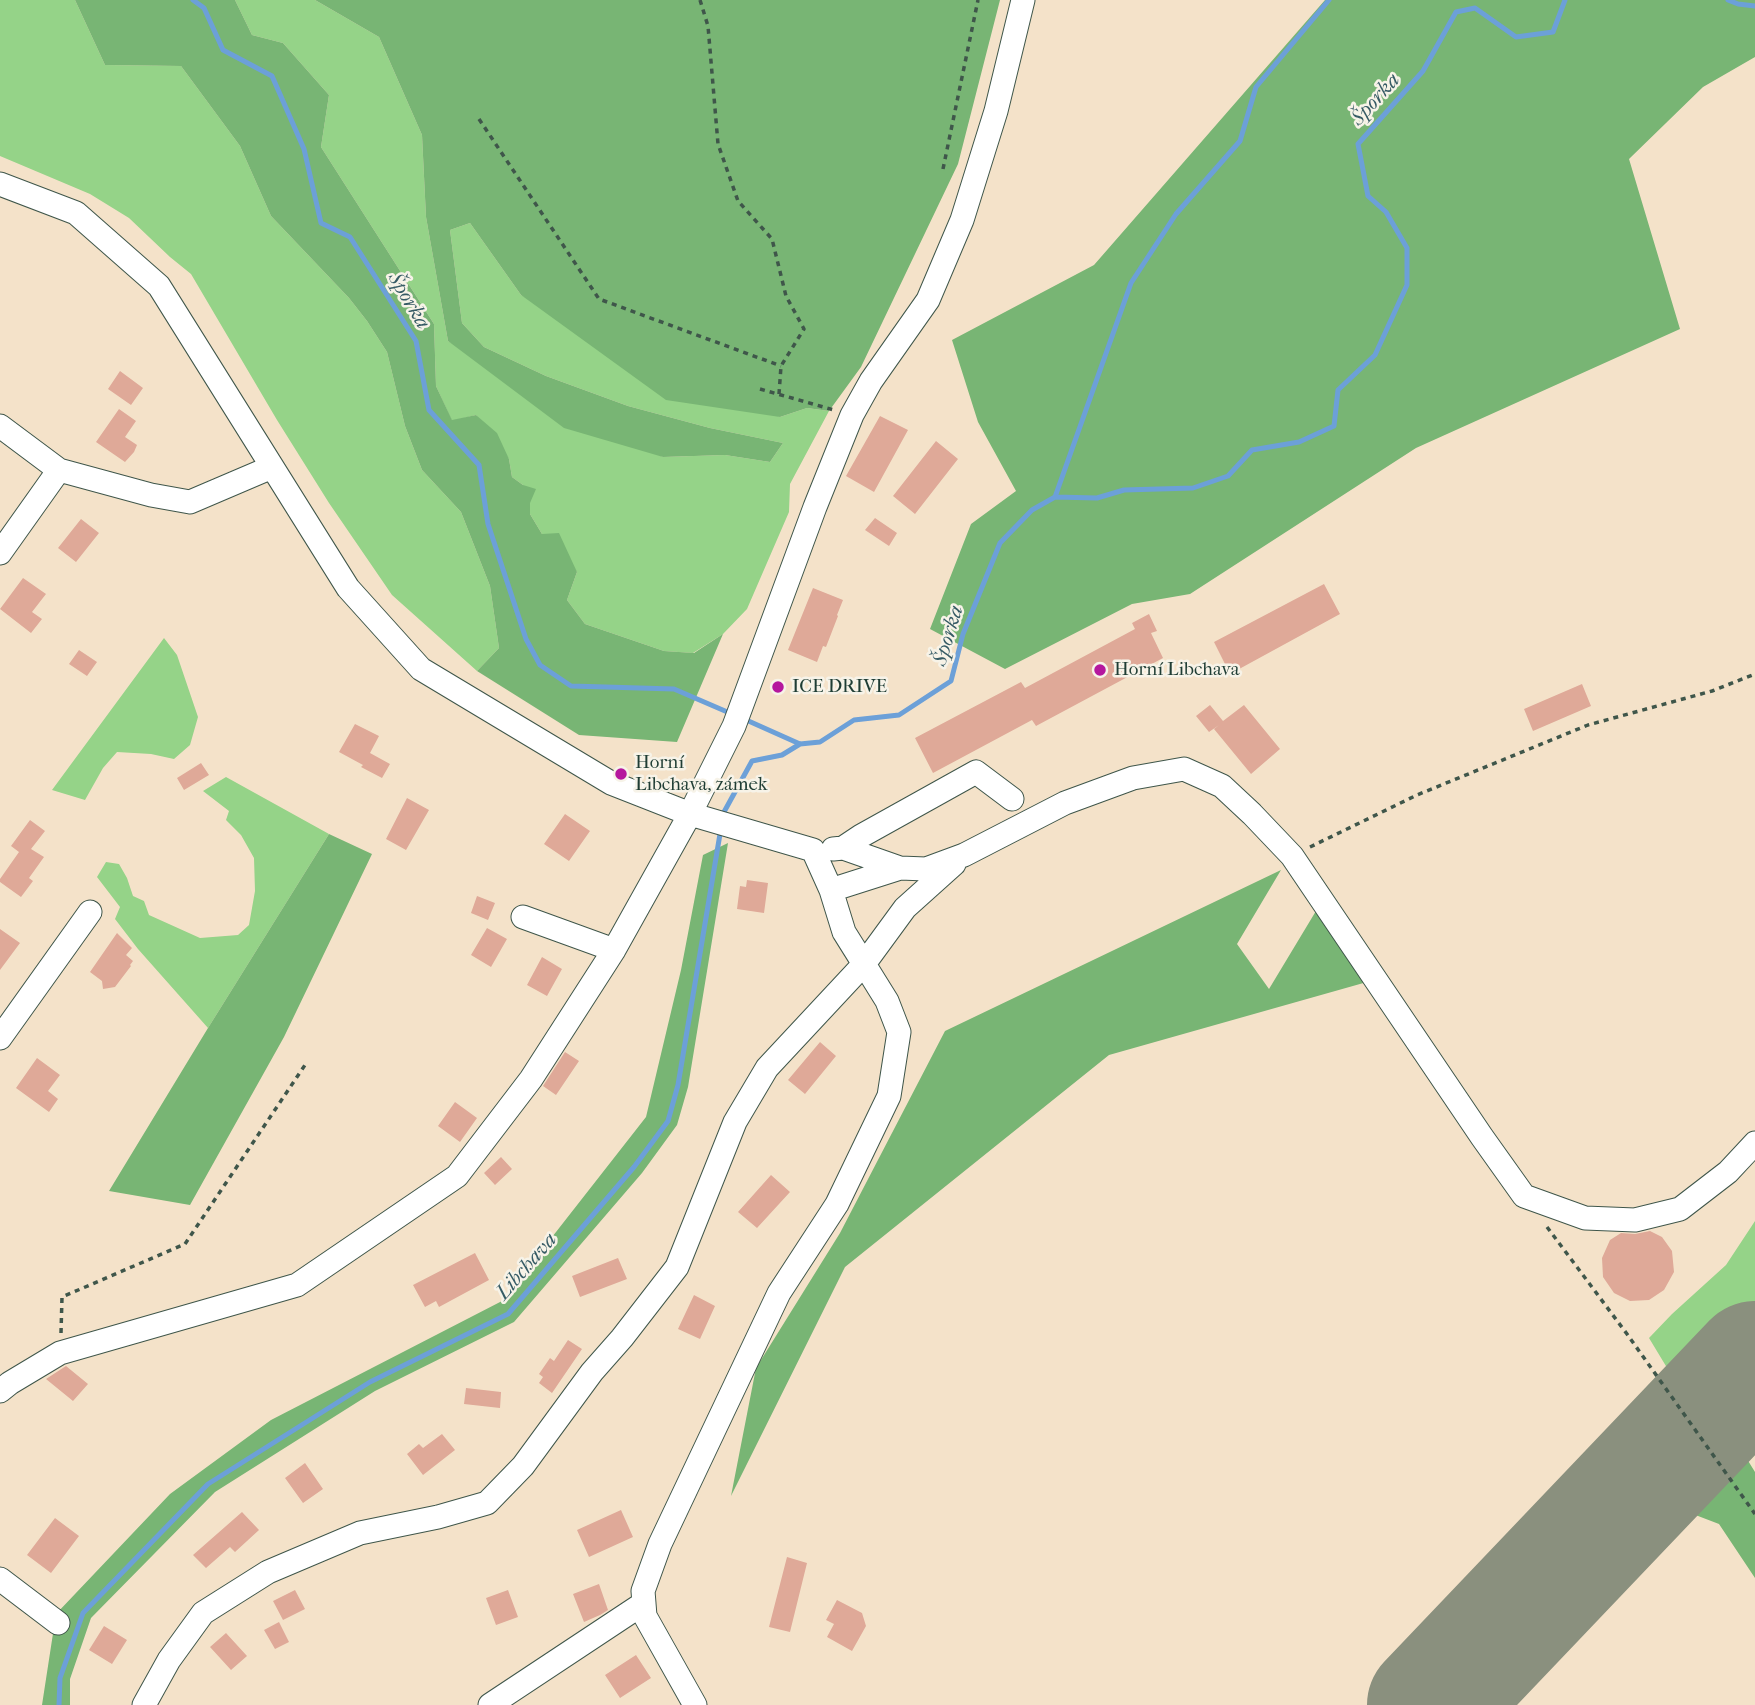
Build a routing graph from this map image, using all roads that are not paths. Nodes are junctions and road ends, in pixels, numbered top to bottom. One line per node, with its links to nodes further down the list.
1 (1023, 0): 8 (street)
2 (0, 184): 4 (street)
3 (0, 426): 5 (street)
4 (272, 467): 5 (street); 8 (street)
5 (59, 470): 6 (street)
6 (0, 553)
7 (1013, 799): 9 (street)
8 (711, 820): 10 (street); 16 (street)
9 (843, 848): 10 (street); 12 (street)
10 (813, 850): 13 (street)
11 (964, 855): 12 (street); 17 (street); 19 (street)
12 (900, 868): 13 (street)
13 (831, 890): 17 (street)
14 (90, 912): 18 (street)
15 (523, 917): 16 (street)
16 (614, 950): 20 (street)
17 (864, 964): 22 (street); 24 (street)
18 (0, 1038)
19 (1755, 1143)
20 (0, 1391)
21 (0, 1579): 23 (street)
22 (644, 1603): 25 (street); 26 (street)
23 (58, 1623)
24 (144, 1705)
25 (491, 1705)
26 (695, 1705)

